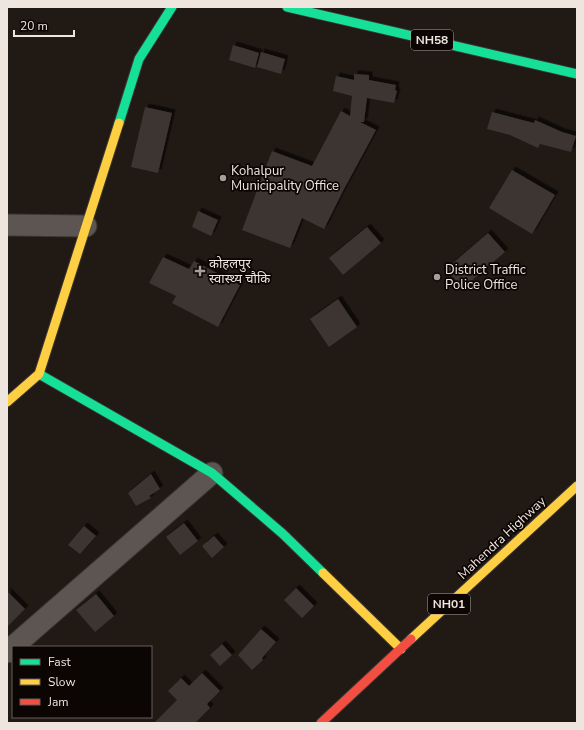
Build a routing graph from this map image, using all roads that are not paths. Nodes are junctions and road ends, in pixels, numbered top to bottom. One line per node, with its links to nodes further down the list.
1 (172, 7): 5 (main road)
2 (287, 7): 3 (main road, NH58)
3 (577, 74)
4 (7, 225): 5 (street)
5 (86, 226): 6 (main road)
6 (39, 374): 7 (main road); 8 (main road)
7 (7, 402)
8 (212, 473): 10 (street); 11 (main road)
9 (577, 486): 11 (main road, Mahendra Highway / NH01)
10 (14, 646)
11 (402, 649): 12 (main road, Mahendra Highway / NH01)
12 (321, 723)

